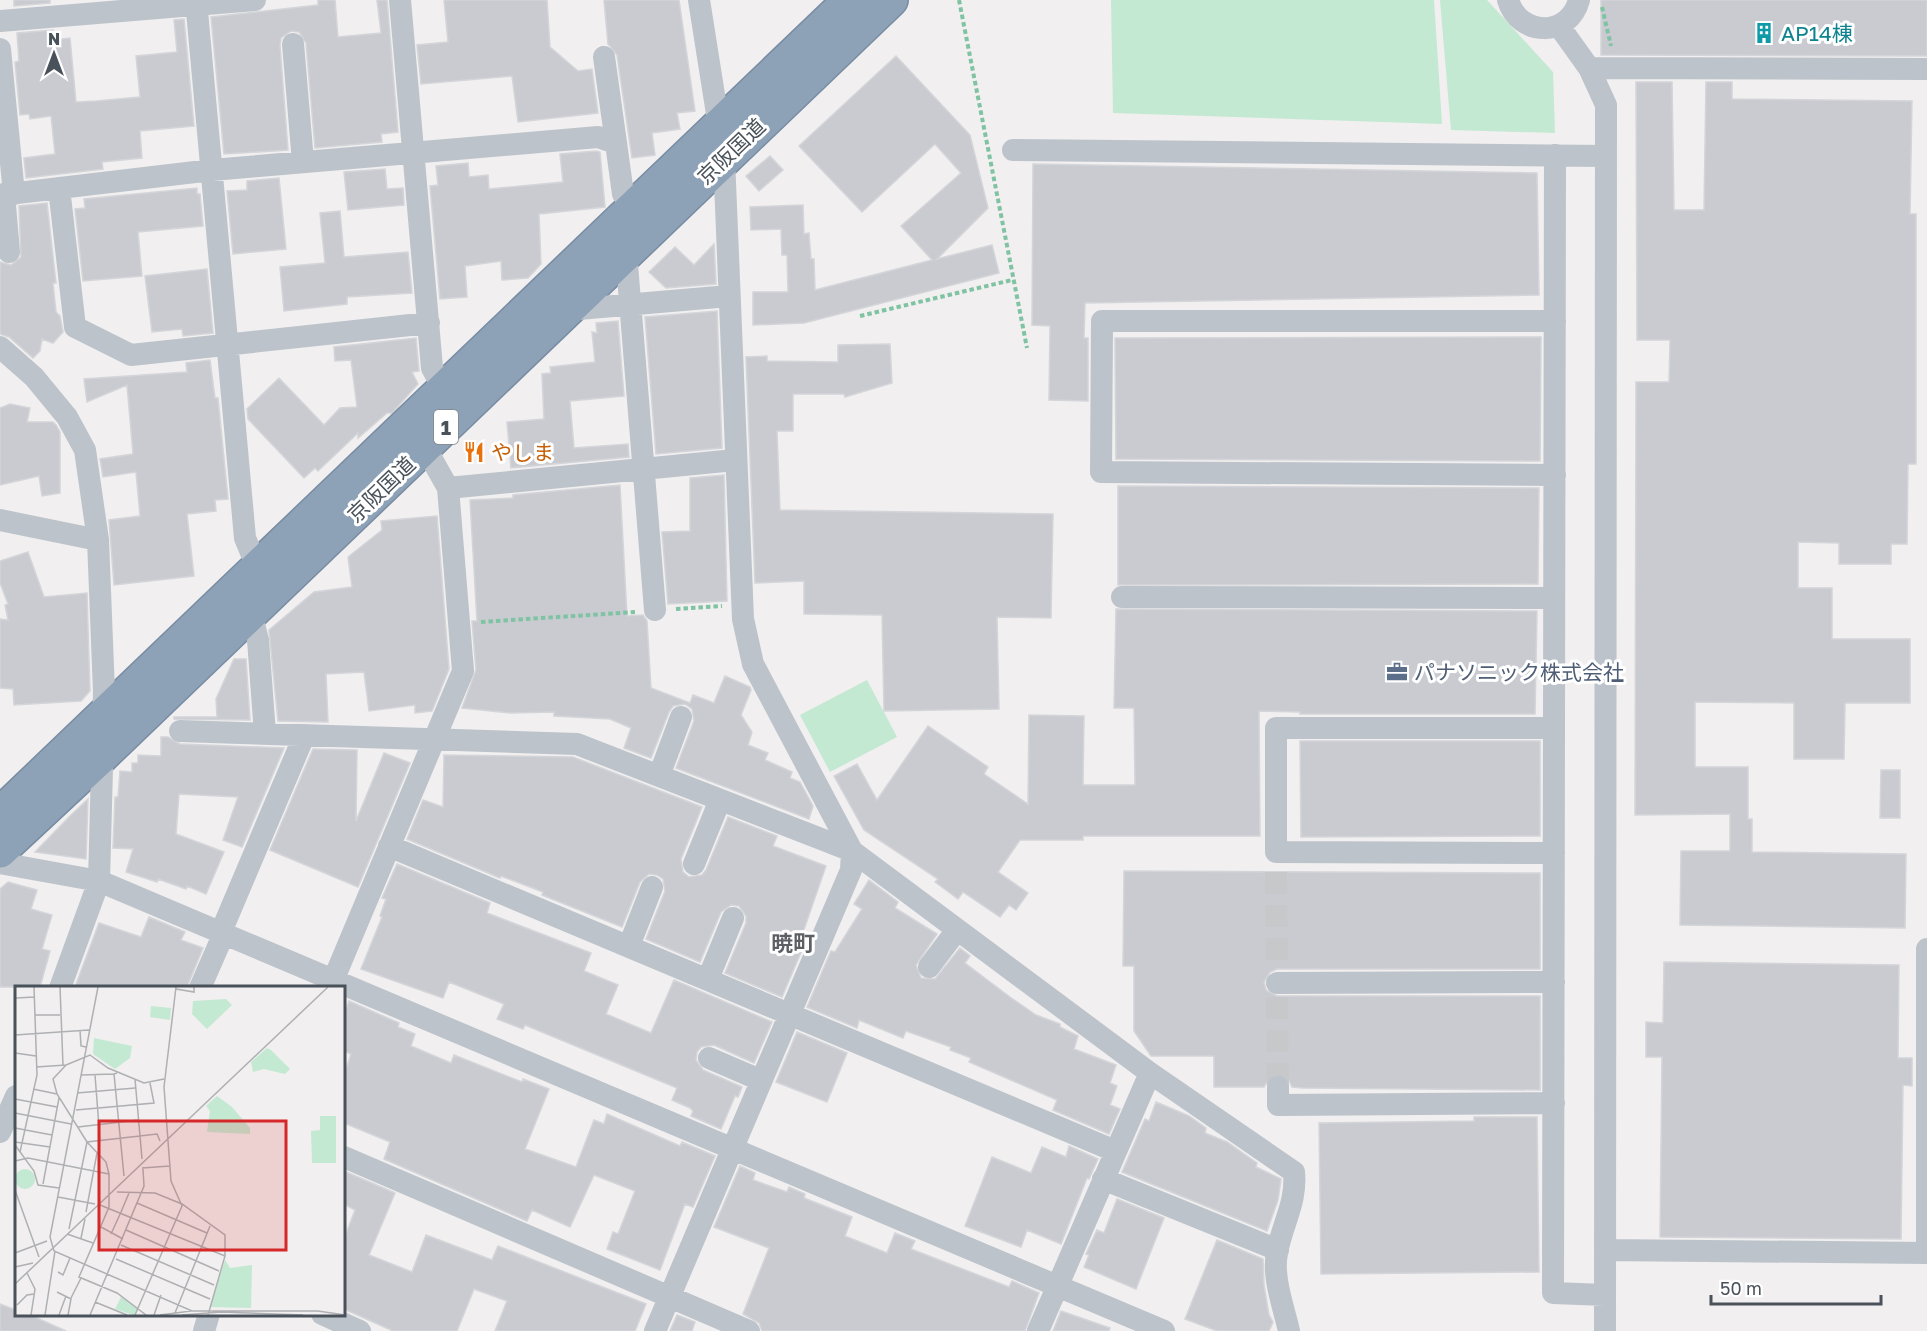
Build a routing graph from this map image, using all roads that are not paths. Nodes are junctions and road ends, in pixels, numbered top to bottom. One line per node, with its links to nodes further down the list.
1 (255, 0): 8 (street)
2 (400, 0): 19 (street)
3 (699, 0): 16 (street)
4 (850, 0): 16 (highway, 京阪国道 / 1)
5 (891, 0): 22 (highway, 京阪国道 / 1)
6 (1508, 0): 10 (street)
7 (1579, 0): 10 (street)
8 (197, 3): 9 (street); 24 (street)
9 (0, 21)
10 (1559, 26): 14 (street)
11 (293, 44): 23 (street)
12 (0, 49): 26 (street)
13 (604, 57): 17 (street)
14 (1589, 68): 15 (street); 21 (street)
15 (1927, 69)
16 (719, 124): 22 (street); 27 (highway, 京阪国道 / 1)
17 (616, 143): 19 (street); 27 (street)
18 (1012, 150): 20 (street)
19 (413, 151): 23 (street); 34 (street)
20 (1556, 155): 21 (street); 33 (street)
21 (1606, 156): 96 (street)
22 (724, 158): 29 (highway, 京阪国道 / 1); 30 (street)
23 (303, 162): 24 (street)
24 (212, 170): 25 (street); 35 (street)
25 (59, 188): 26 (street); 35 (street)
26 (6, 194): 28 (street)
27 (632, 207): 37 (highway, 京阪国道 / 1)
28 (9, 252)
29 (626, 252): 31 (street); 32 (highway, 京阪国道 / 1)
30 (729, 296): 31 (street); 39 (street)
31 (630, 306): 32 (street); 40 (street)
32 (567, 310): 38 (highway, 京阪国道 / 1)
33 (1555, 321): 41 (street); 41 (street)
34 (429, 324): 35 (street); 37 (street)
35 (228, 345): 45 (street)
36 (0, 346): 44 (street)
37 (444, 390): 45 (highway, 京阪国道 / 1)
38 (425, 447): 42 (street); 49 (highway, 京阪国道 / 1)
39 (735, 460): 40 (street); 63 (street)
40 (644, 469): 42 (street); 48 (street)
41 (1555, 475): 47 (street)
42 (448, 488): 56 (street)
43 (0, 520): 44 (street)
44 (98, 540): 51 (street)
45 (257, 567): 51 (highway, 京阪国道 / 1)
46 (1122, 597): 47 (street)
47 (1553, 598): 52 (street)
48 (655, 610)
49 (251, 613): 54 (street); 57 (highway, 京阪国道 / 1)
50 (681, 717): 58 (street)
51 (103, 718): 57 (street); 60 (highway, 京阪国道 / 1)
52 (1554, 728): 64 (street); 64 (street)
53 (180, 731): 54 (street)
54 (265, 734): 55 (street)
55 (304, 736): 56 (street); 71 (street)
56 (436, 740): 58 (street); 61 (street)
57 (102, 756): 62 (highway, 京阪国道 / 1); 67 (street)
58 (659, 776): 59 (street)
59 (720, 800): 63 (street); 66 (street)
60 (0, 814)
61 (390, 846): 72 (street); 78 (street)
62 (0, 851)
63 (852, 851): 70 (street); 82 (street)
64 (1554, 853): 77 (street)
65 (0, 863): 67 (street)
66 (694, 864)
67 (99, 881): 71 (street); 79 (street)
68 (652, 887): 72 (street)
69 (733, 918): 75 (street)
70 (957, 930): 74 (street); 84 (street)
71 (223, 933): 78 (street); 80 (street)
72 (629, 946): 75 (street)
73 (1927, 949): 94 (street)
74 (929, 967)
75 (708, 979): 82 (street)
76 (1277, 982): 77 (street)
77 (1554, 982): 88 (street)
78 (332, 983)
79 (60, 986)
80 (200, 986)
81 (345, 988): 90 (street)
82 (789, 1013): 85 (street); 91 (street)
83 (709, 1058): 85 (street)
84 (1150, 1073): 91 (street); 95 (street)
85 (760, 1080): 90 (street)
86 (1278, 1087): 88 (street)
87 (15, 1098): 89 (street)
88 (1554, 1103): 98 (street)
89 (0, 1132)
90 (732, 1147): 97 (street); 99 (street)
91 (1115, 1151): 93 (street)
92 (345, 1157): 99 (street)
93 (1102, 1179): 95 (street); 97 (street)
94 (1927, 1210): 96 (street)
95 (1278, 1250): 108 (street)
96 (1605, 1250): 98 (street)
97 (1058, 1284): 106 (street); 107 (street)
98 (1605, 1295): 109 (street)
99 (670, 1298): 104 (street); 105 (street)
100 (208, 1316): 102 (street)
101 (326, 1316): 103 (street)
102 (204, 1331)
103 (360, 1331)
104 (655, 1331)
105 (749, 1331)
106 (1038, 1331)
107 (1164, 1331)
108 (1289, 1331)
109 (1605, 1331)

